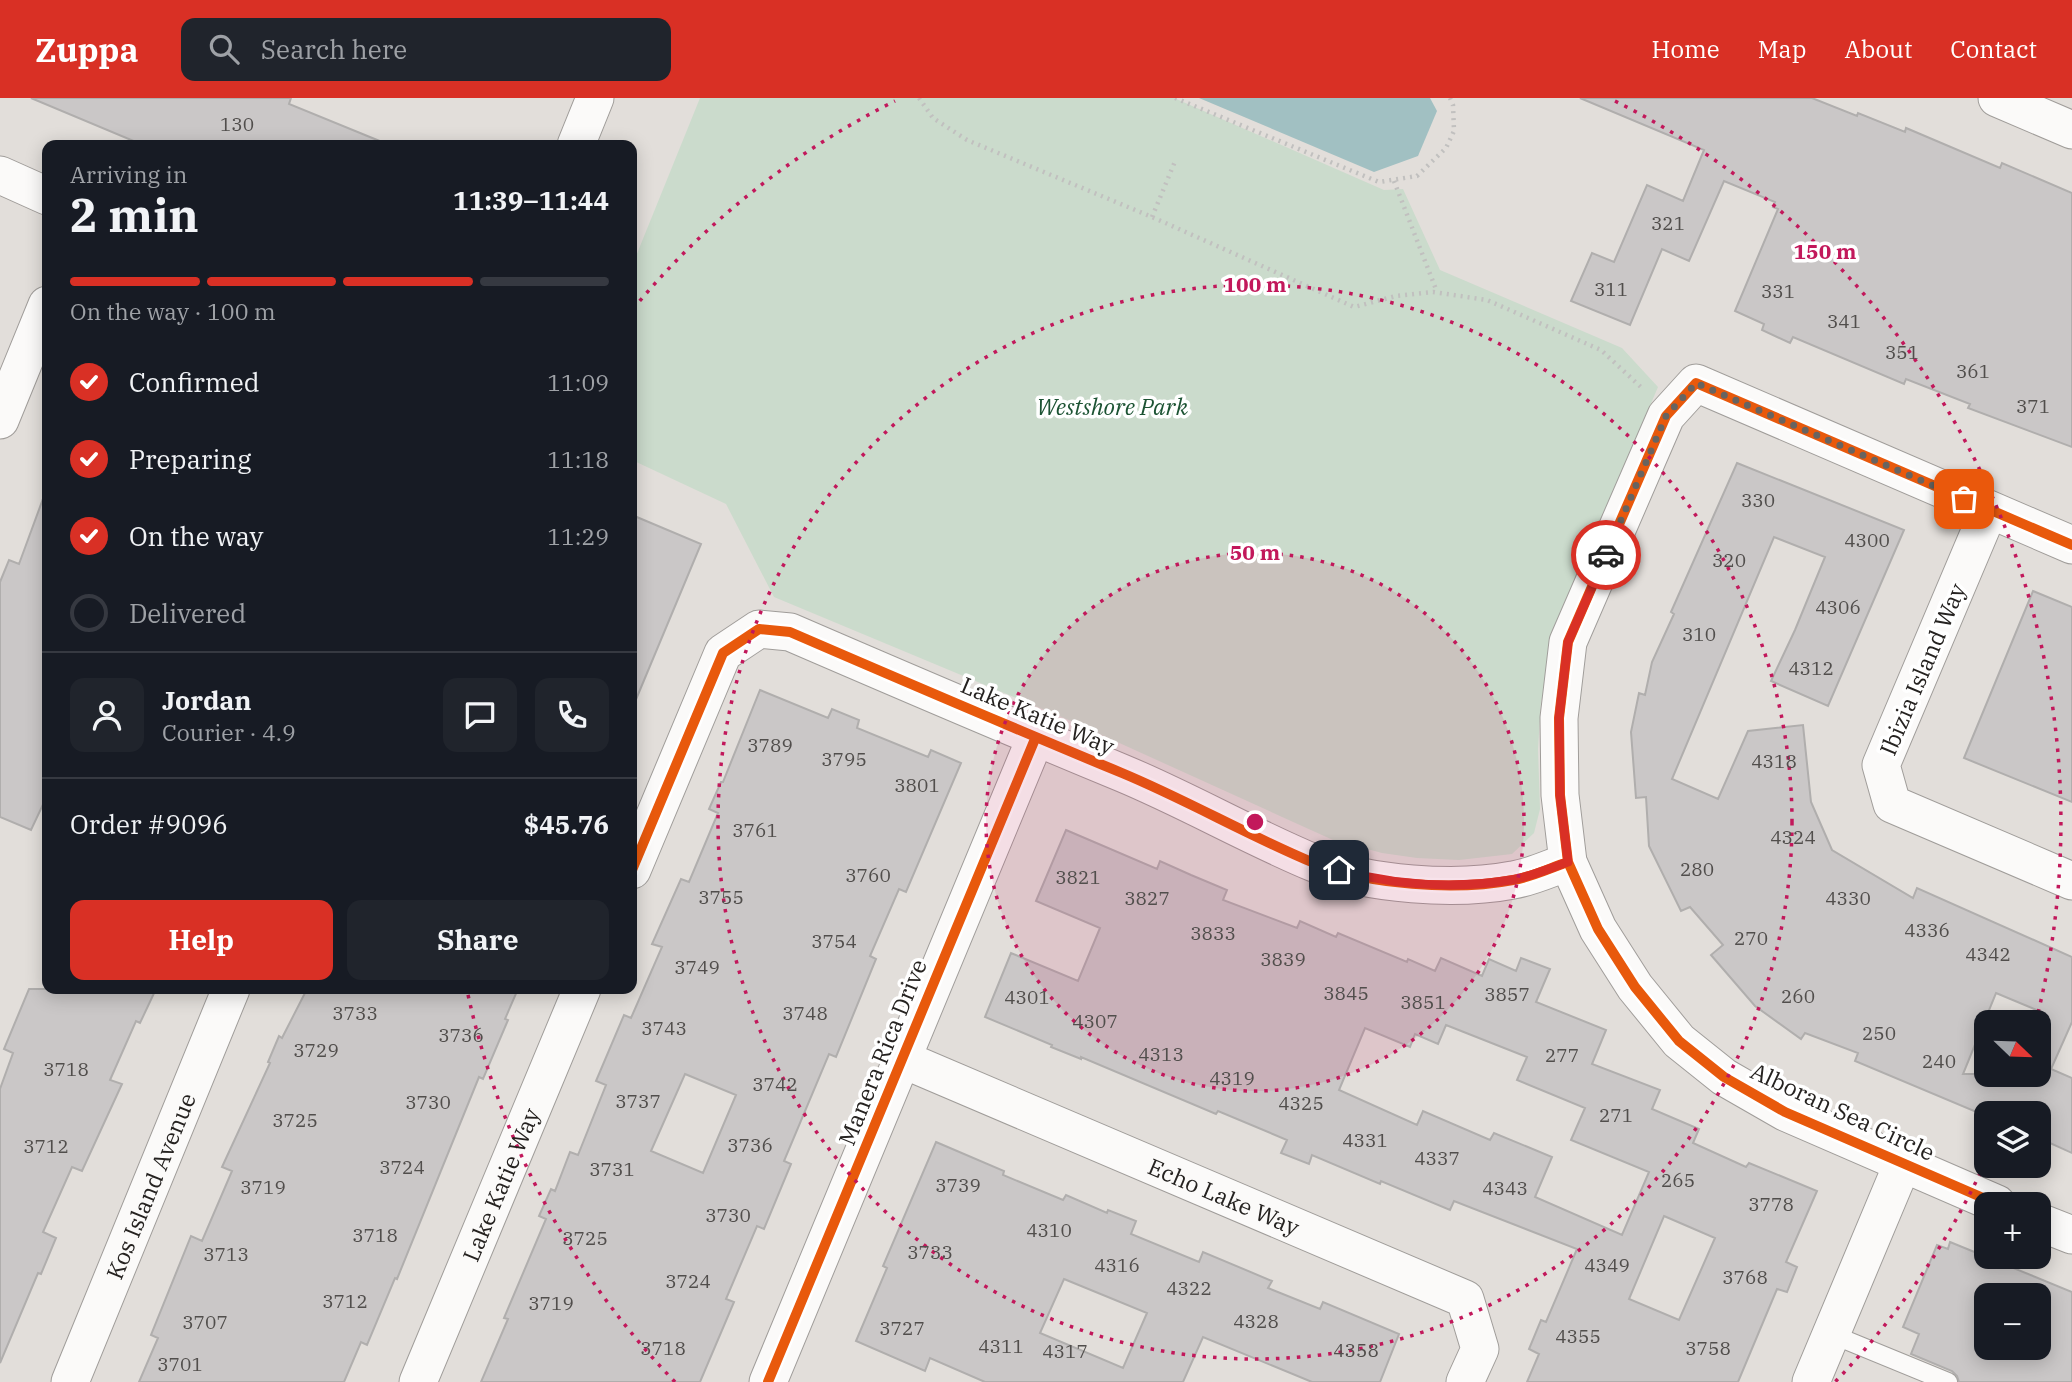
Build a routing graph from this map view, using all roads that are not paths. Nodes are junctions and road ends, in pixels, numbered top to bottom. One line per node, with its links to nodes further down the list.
1 (595, 98): 4 (street)
2 (1997, 98): 3 (street)
3 (2072, 130)
4 (578, 140)
5 (0, 175): 6 (street)
6 (42, 194)
7 (42, 317): 8 (street)
8 (0, 420)
9 (1989, 510): 10 (street, Alboran Sea Circle); 13 (street, Alboran Sea Circle); 14 (street, Ibizia Island Way)
10 (2072, 545)
11 (1035, 739): 12 (street, Lake Katie Way); 13 (street, Lake Katie Way); 17 (street, Manera Rica Drive)
12 (637, 858)
13 (1568, 862): 18 (street, Alboran Sea Circle)
14 (2072, 881)
15 (229, 994): 24 (street, Kos Island Avenue)
16 (580, 994): 25 (street, Lake Katie Way)
17 (902, 1059): 23 (street, Manera Rica Drive); 26 (street, Echo Lake Way)
18 (1902, 1165): 19 (street, Alboran Sea Circle); 22 (street)
19 (1974, 1195)
20 (2051, 1227): 21 (street)
21 (2072, 1235)
22 (1831, 1334): 27 (street); 28 (lane)
23 (778, 1379)
24 (70, 1382)
25 (418, 1382)
26 (1465, 1382)
27 (1811, 1382)
28 (1948, 1382)

